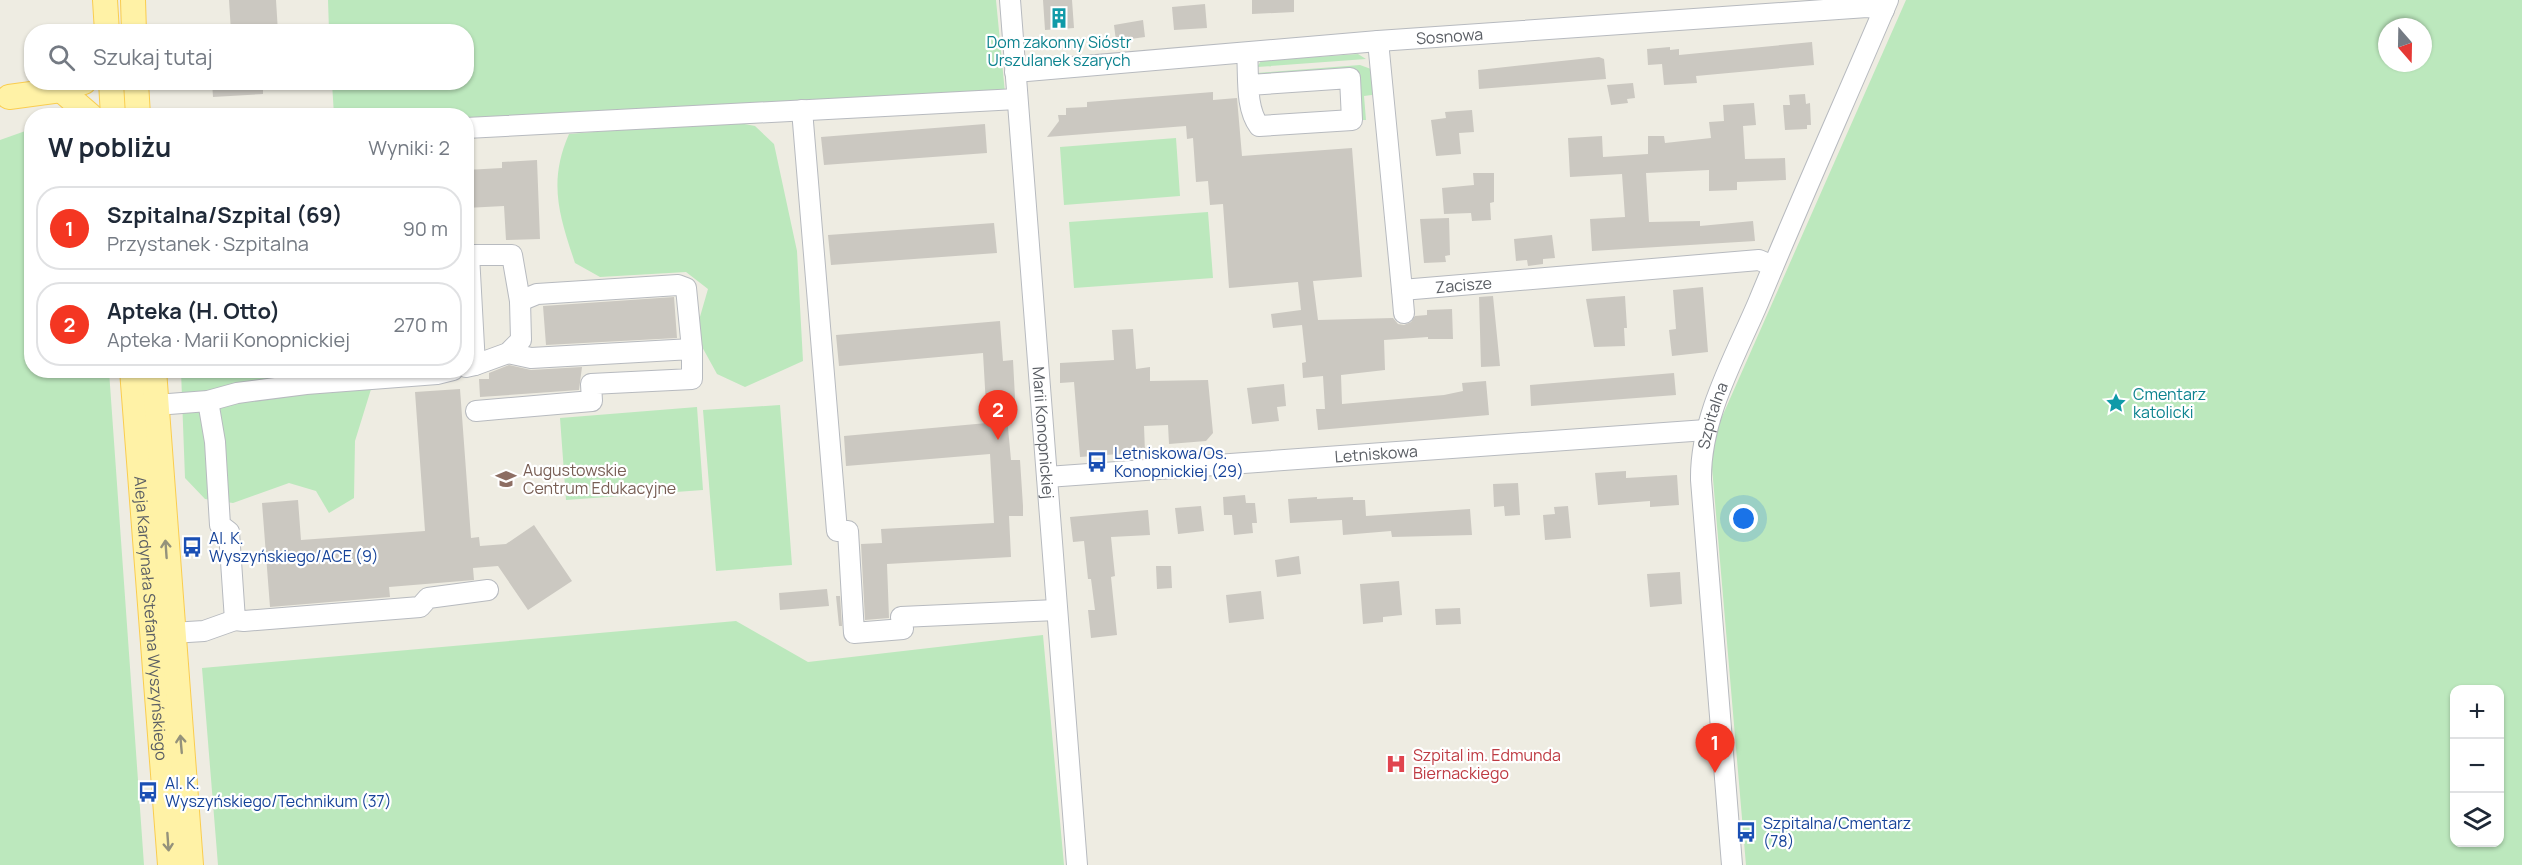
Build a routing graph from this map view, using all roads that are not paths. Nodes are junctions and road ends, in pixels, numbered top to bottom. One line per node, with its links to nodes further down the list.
1 (105, 0): 5 (main road)
2 (133, 0): 6 (main road)
3 (1010, 0): 9 (street, Marii Konopnickiej)
4 (1886, 5): 7 (street, Sosnowa); 23 (street, Szpitalna)
5 (104, 24)
6 (134, 24)
7 (1378, 41): 8 (street, Sosnowa); 24 (street)
8 (1247, 53): 9 (street, Sosnowa); 10 (street)
9 (1016, 72): 16 (street, Marii Konopnickiej)
10 (1249, 85): 10 (street)
11 (37, 90): 15 (main road)
12 (56, 90): 17 (main road)
13 (111, 90): 18 (main road)
14 (136, 90): 19 (main road)
15 (4, 99)
16 (1017, 99): 20 (street); 37 (street, Marii Konopnickiej)
17 (80, 108)
18 (113, 108)
19 (138, 108)
20 (802, 110): 21 (street); 39 (street)
21 (474, 128)
22 (474, 255): 25 (street)
23 (1773, 266): 24 (street, Zacisze); 36 (street, Szpitalna)
24 (1402, 290): 26 (street)
25 (520, 301): 27 (street); 28 (street)
26 (1404, 313)
27 (692, 349): 28 (street); 35 (street)
28 (508, 353): 29 (street)
29 (474, 365)
30 (135, 378): 34 (main road, Aleja Kardynała Stefana Wyszyńskiego)
31 (152, 378): 34 (main road, Aleja Kardynała Stefana Wyszyńskiego)
32 (375, 378): 33 (street)
33 (208, 401): 34 (street); 40 (street)
34 (145, 406): 41 (main road, Aleja Kardynała Stefana Wyszyńskiego)
35 (476, 411)
36 (1706, 430): 37 (street, Letniskowa); 45 (street, Szpitalna)
37 (1047, 477): 39 (street, Marii Konopnickiej)
38 (488, 590): 40 (street)
39 (1057, 610): 44 (street, Marii Konopnickiej)
40 (235, 620): 41 (street)
41 (162, 633): 42 (main road, Aleja Kardynała Stefana Wyszyńskiego, one-way to 42); 43 (main road, Aleja Kardynała Stefana Wyszyńskiego, one-way to 41)
42 (170, 865)
43 (191, 865)
44 (1077, 865)
45 (1732, 865)

